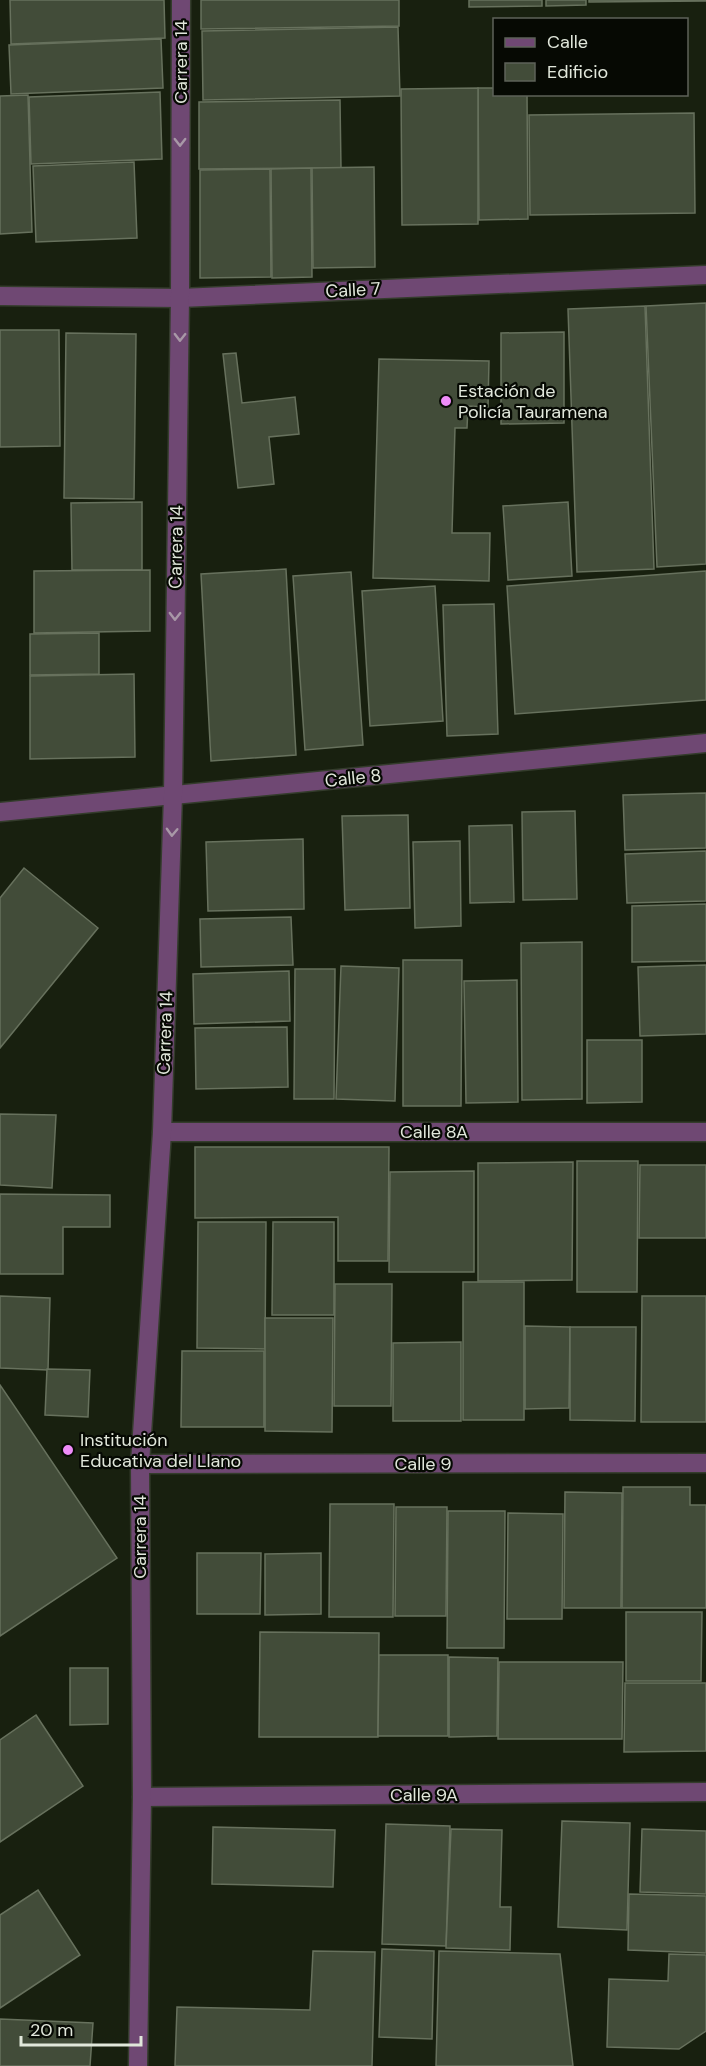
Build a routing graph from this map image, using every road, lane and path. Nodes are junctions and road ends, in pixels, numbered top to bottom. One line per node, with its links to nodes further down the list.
1 (181, 0): 4 (street, Carrera 14, one-way to 4)
2 (706, 275): 4 (street, Calle 7)
3 (0, 296): 4 (street, Calle 7)
4 (180, 298): 6 (street, Carrera 14, one-way to 6)
5 (706, 743): 6 (street, Calle 8)
6 (173, 795): 7 (street, Calle 8); 8 (street, Carrera 14, one-way to 8)
7 (0, 812)
8 (162, 1131): 9 (street, Calle 8A); 11 (street, Carrera 14)
9 (706, 1132)
10 (706, 1463): 11 (street, Calle 9)
11 (140, 1464): 13 (street, Carrera 14)
12 (706, 1792): 13 (street, Calle 9A)
13 (142, 1797): 14 (street, Carrera 14)
14 (138, 2066)

